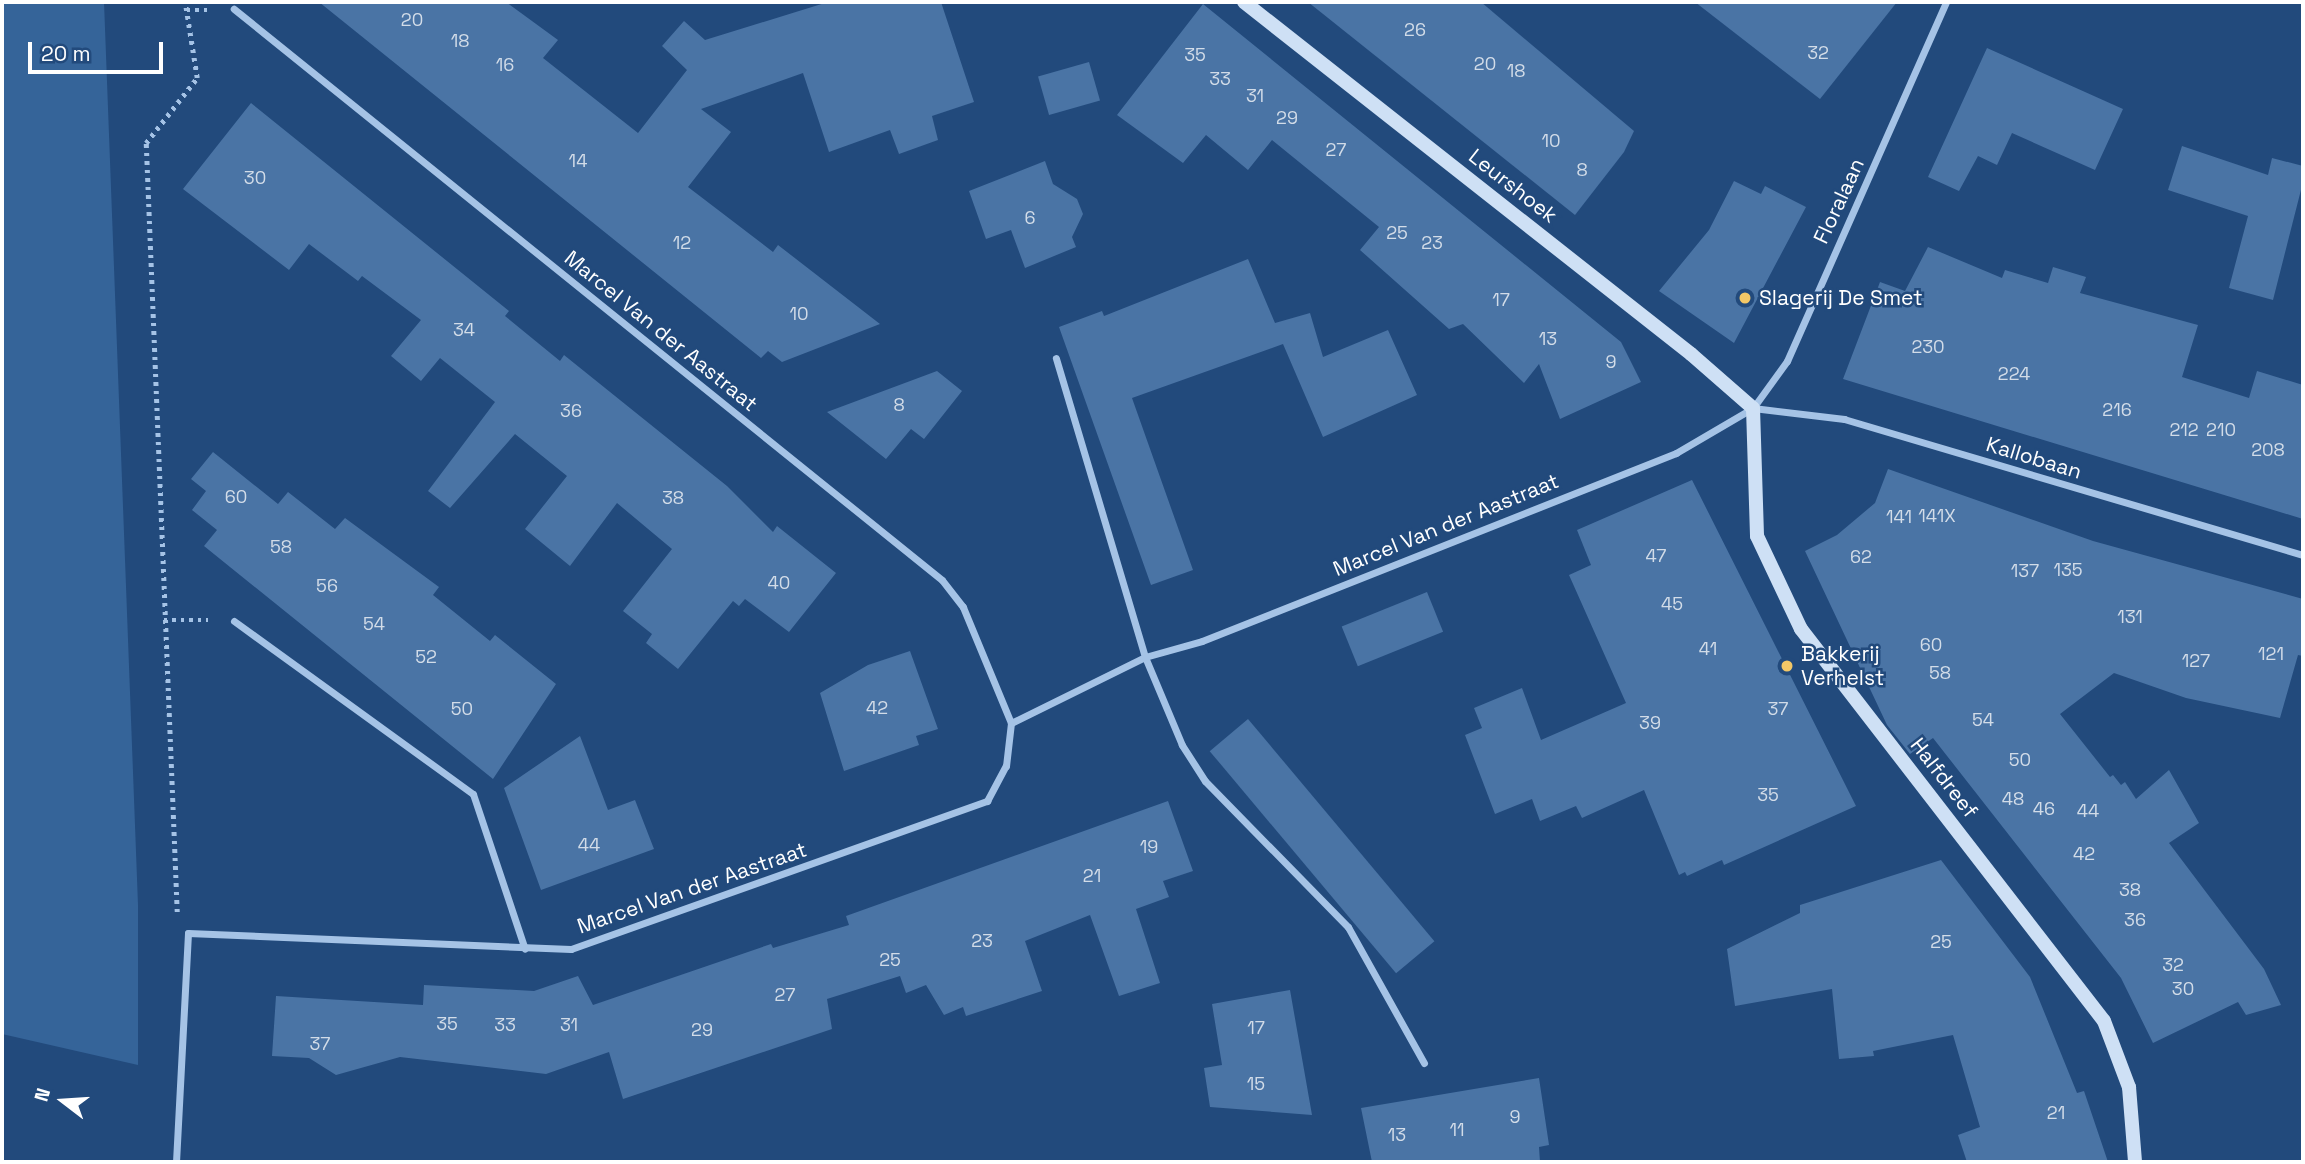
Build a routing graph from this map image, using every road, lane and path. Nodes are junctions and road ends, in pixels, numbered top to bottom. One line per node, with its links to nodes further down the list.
1 (186, 2): 8 (path)
2 (1244, 2): 6 (street, Leurshoek)
3 (1946, 2): 6 (street, Floralaan)
4 (234, 9): 11 (street, Marcel Van der Aastraat)
5 (1056, 358): 10 (street)
6 (1753, 408): 7 (street, Kallobaan); 10 (street, Marcel Van der Aastraat); 16 (street, Halfdreef)
7 (2303, 555)
8 (163, 620): 9 (path); 12 (path)
9 (234, 621): 13 (street)
10 (1145, 657): 11 (street, Marcel Van der Aastraat); 14 (street)
11 (1011, 723): 13 (street, Marcel Van der Aastraat)
12 (188, 933): 13 (street, Marcel Van der Aastraat); 15 (street)
13 (525, 949)
14 (1423, 1063)
15 (176, 1162)
16 (2135, 1162)

